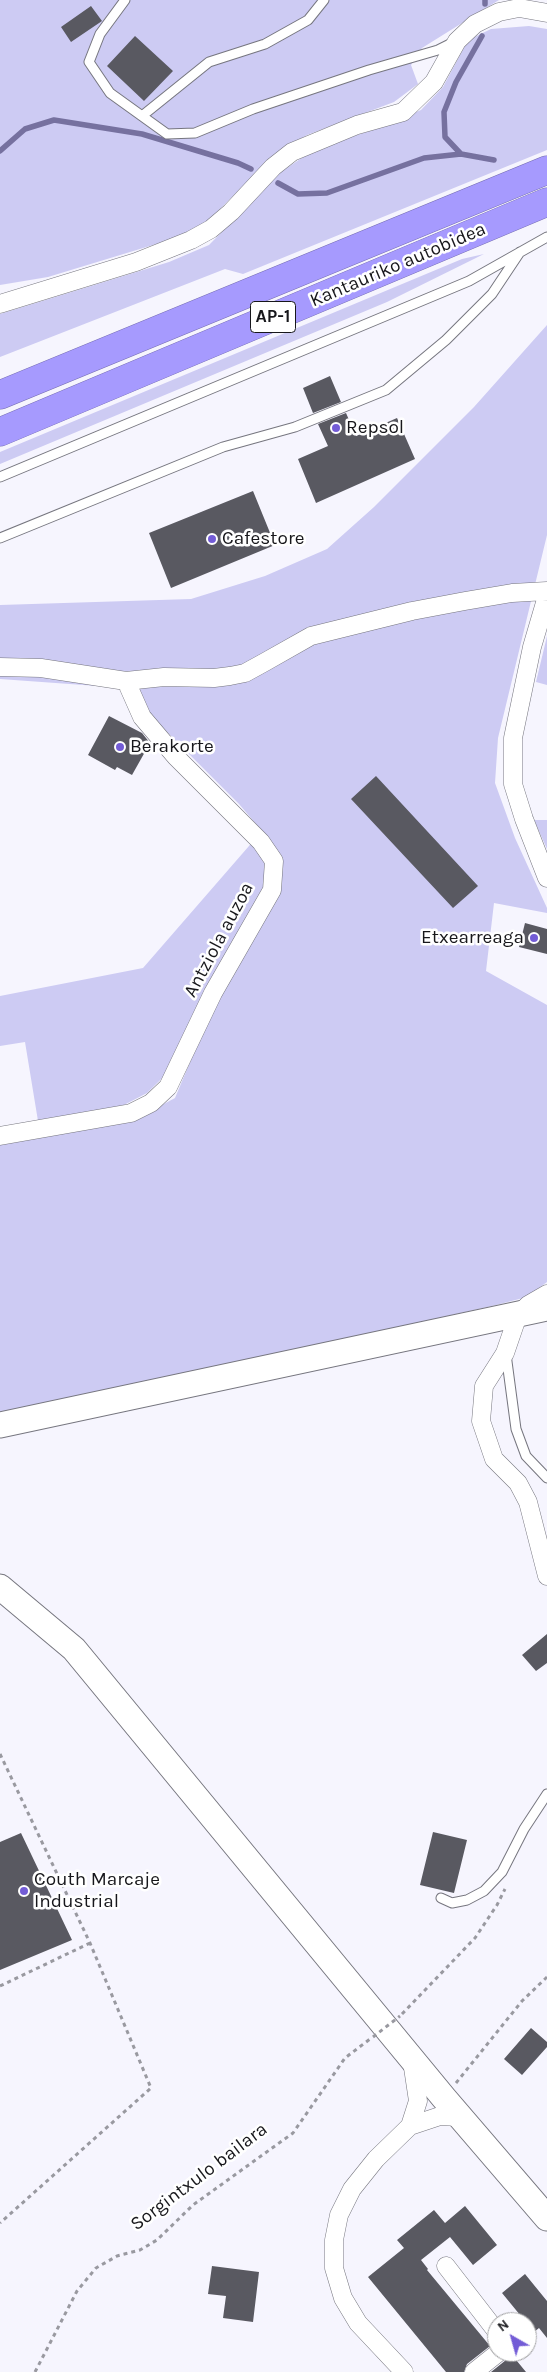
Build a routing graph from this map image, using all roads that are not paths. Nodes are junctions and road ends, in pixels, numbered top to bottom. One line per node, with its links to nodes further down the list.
1 (125, 0): 5 (lane)
2 (324, 0): 5 (lane)
3 (547, 13): 4 (street)
4 (457, 41): 5 (lane); 10 (street)
5 (142, 116)
6 (547, 170): 11 (highway, Kantauriko autobidea / AP-1)
7 (547, 202): 12 (highway, Kantauriko autobidea / AP-1)
8 (547, 237): 9 (lane)
9 (520, 252): 13 (lane); 14 (lane)
10 (0, 304)
11 (0, 394)
12 (0, 432)
13 (0, 477)
14 (0, 538)
15 (547, 591): 18 (street)
16 (547, 596): 19 (street)
17 (0, 667): 18 (street)
18 (126, 682): 20 (street, Antziola auzoa)
19 (547, 878)
20 (0, 1136)
21 (547, 1294): 23 (street)
22 (547, 1308): 23 (main road)
23 (518, 1315): 24 (street); 25 (main road)
24 (506, 1353): 26 (lane); 28 (street)
25 (0, 1425)
26 (543, 1470): 27 (lane)
27 (547, 1478)
28 (547, 1576)
29 (0, 1586): 32 (main road)
30 (547, 1794): 31 (lane)
31 (441, 1898)
32 (411, 2058): 33 (main road); 34 (street)
33 (460, 2117): 34 (street); 35 (main road)
34 (410, 2126): 39 (street)
35 (547, 2218)
36 (446, 2266): 37 (street)
37 (487, 2319)
38 (487, 2362): 40 (street)
39 (404, 2372)
40 (474, 2372)

